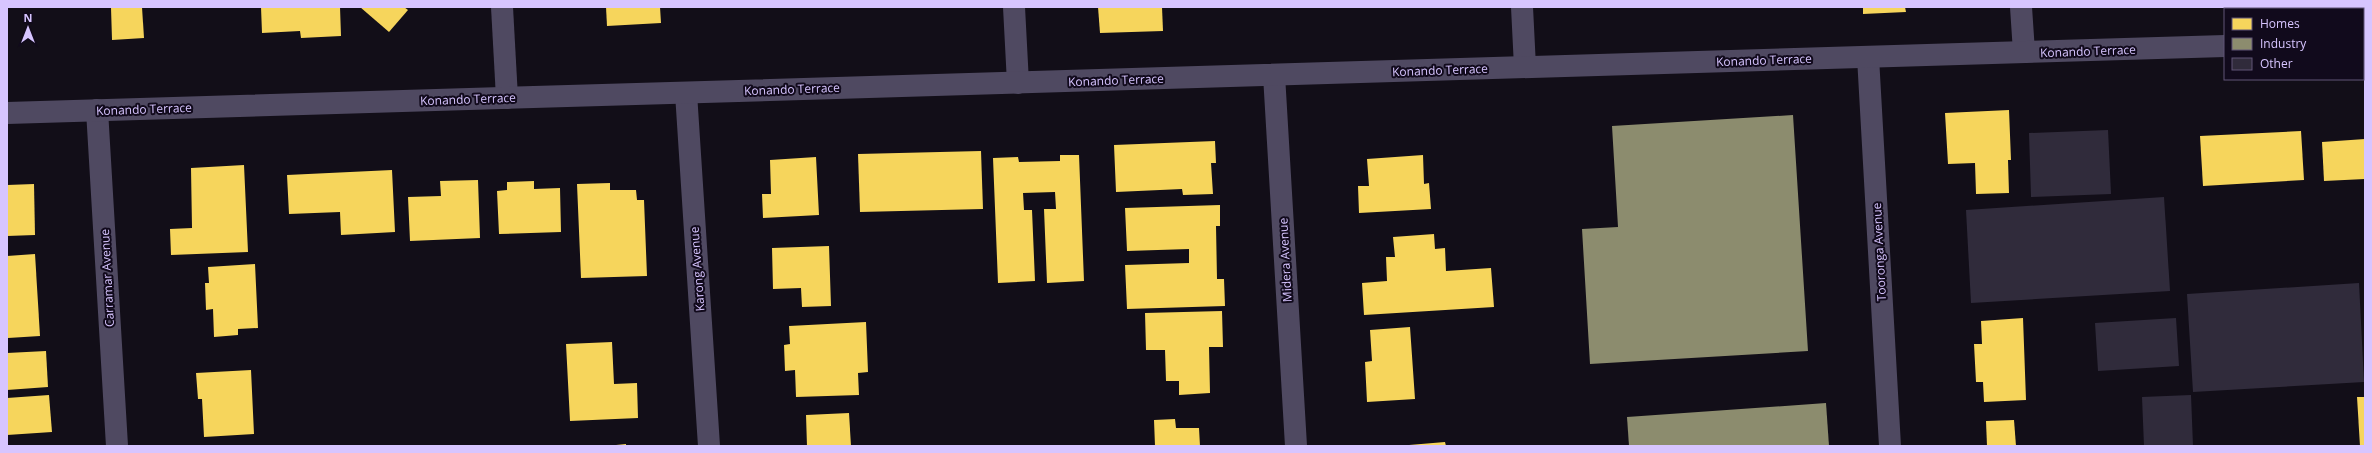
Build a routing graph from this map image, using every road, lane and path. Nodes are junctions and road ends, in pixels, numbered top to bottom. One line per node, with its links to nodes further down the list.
1 (502, 7): 12 (street)
2 (1014, 7): 10 (street)
3 (1522, 7): 8 (street)
4 (2021, 7): 6 (street)
5 (2224, 46): 6 (street, Konando Terrace)
6 (2024, 52): 7 (street, Konando Terrace)
7 (1868, 57): 8 (street, Konando Terrace); 18 (street, Tooronga Avenue)
8 (1525, 67): 9 (street, Konando Terrace)
9 (1274, 75): 10 (street, Konando Terrace); 17 (street, Midera Avenue)
10 (1018, 83): 11 (street, Konando Terrace)
11 (686, 93): 12 (street, Konando Terrace); 16 (street, Karong Avenue)
12 (507, 98): 13 (street, Konando Terrace)
13 (97, 110): 14 (street, Konando Terrace); 15 (street, Carramar Avenue)
14 (7, 113)
15 (116, 446)
16 (709, 446)
17 (1296, 446)
18 (1890, 446)

